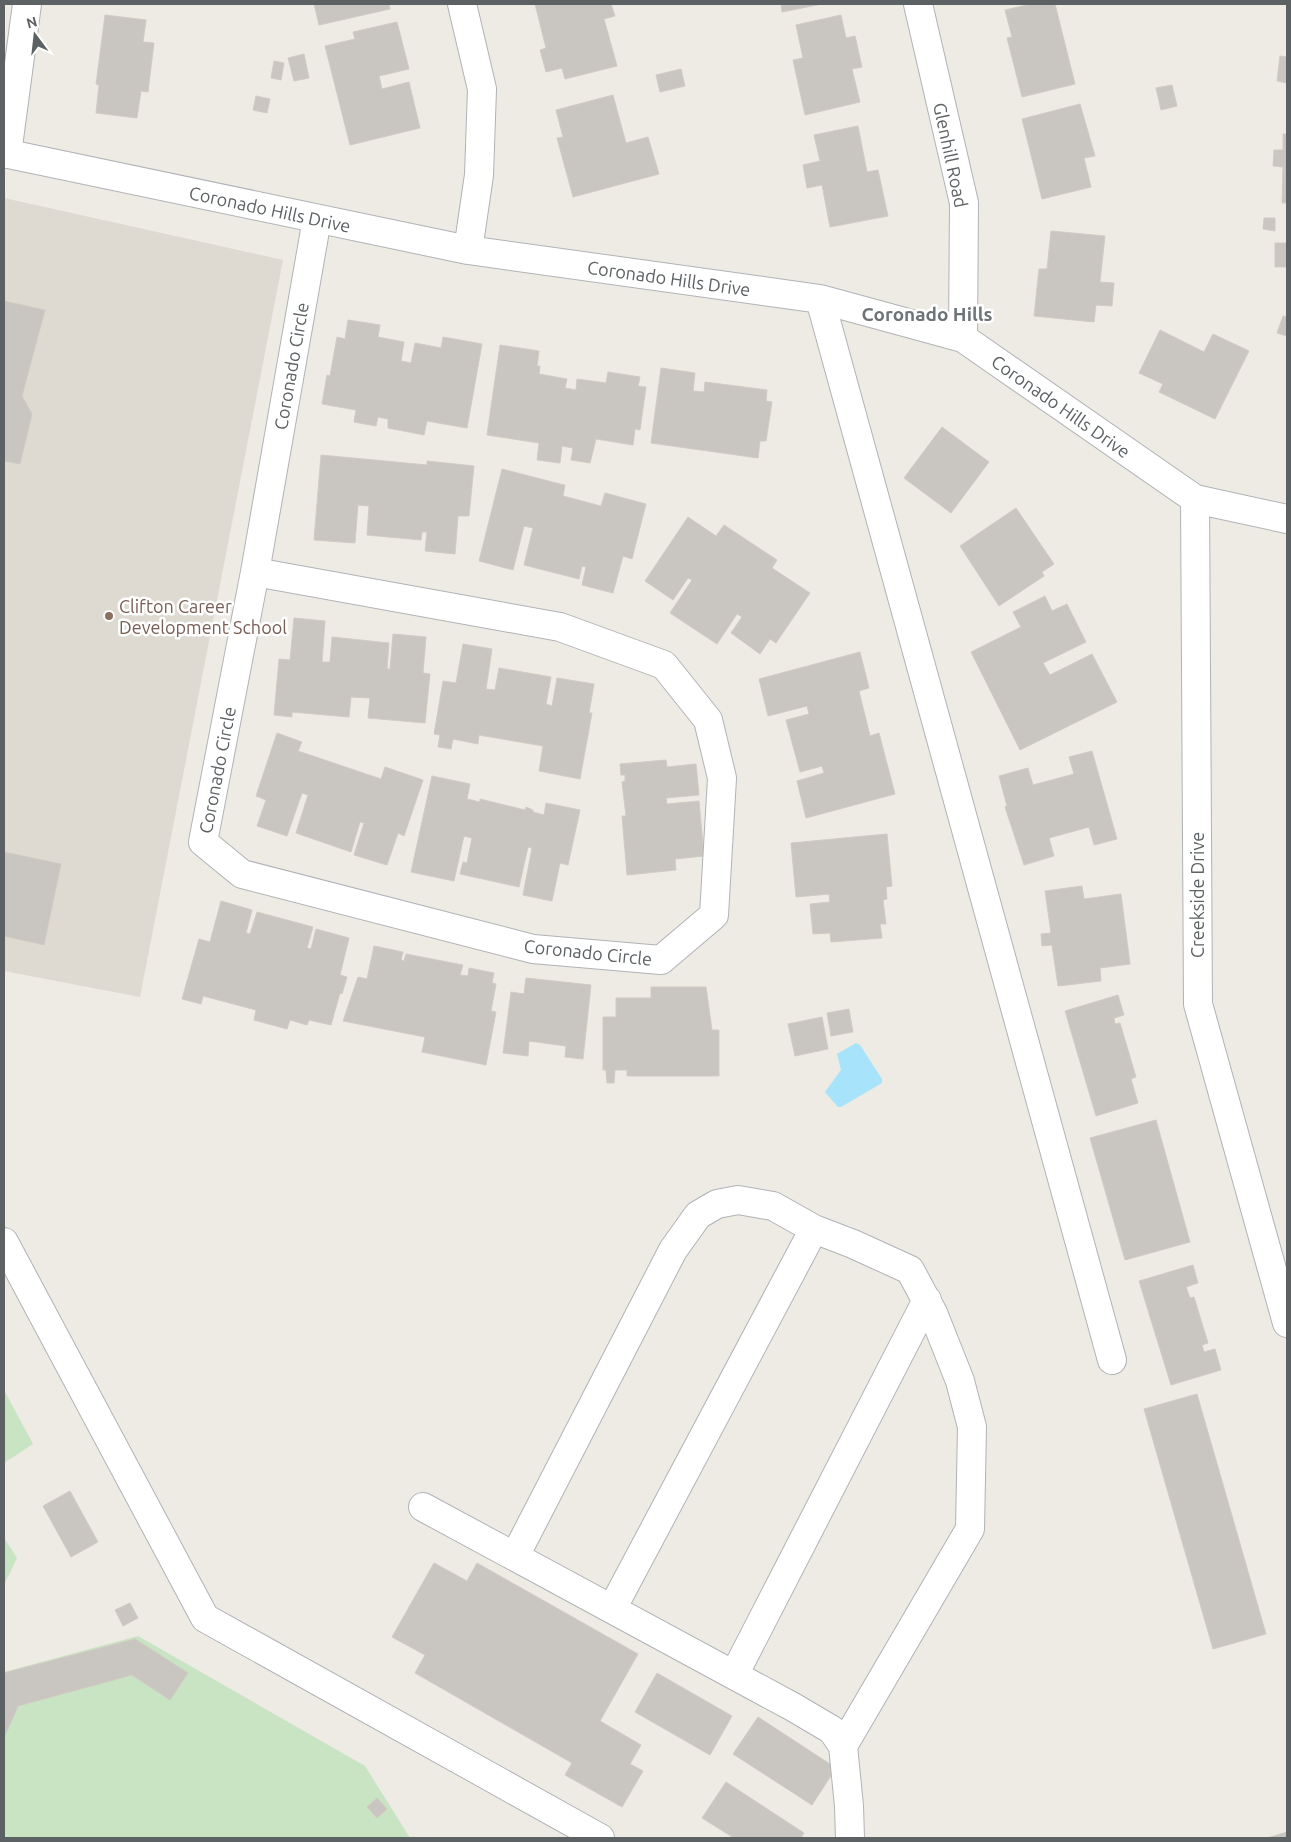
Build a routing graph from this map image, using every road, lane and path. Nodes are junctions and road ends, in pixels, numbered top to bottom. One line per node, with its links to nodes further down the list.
1 (27, 4): 4 (street)
2 (462, 4): 6 (street)
3 (918, 4): 8 (street, Glenhill Road)
4 (5, 153): 5 (street, Coronado Hills Drive)
5 (317, 219): 6 (street, Coronado Hills Drive); 11 (street, Coronado Circle)
6 (468, 250): 7 (street, Coronado Hills Drive)
7 (820, 299): 8 (street, Coronado Hills Drive); 17 (street)
8 (963, 338): 9 (street, Coronado Hills Drive)
9 (1195, 499): 10 (street, Coronado Hills Drive); 14 (street, Creekside Drive)
10 (1287, 519)
11 (255, 572): 11 (street, Coronado Circle)
12 (814, 1229): 15 (street); 19 (street); 20 (street)
13 (4, 1242): 23 (street)
14 (1281, 1277): 16 (street, Creekside Drive)
15 (927, 1300): 21 (street); 22 (street)
16 (1287, 1323)
17 (1112, 1360)
18 (423, 1507): 19 (street)
19 (514, 1556): 20 (street)
20 (612, 1609): 21 (street)
21 (734, 1675): 22 (street)
22 (843, 1746): 24 (street)
23 (600, 1838)
24 (850, 1838)

